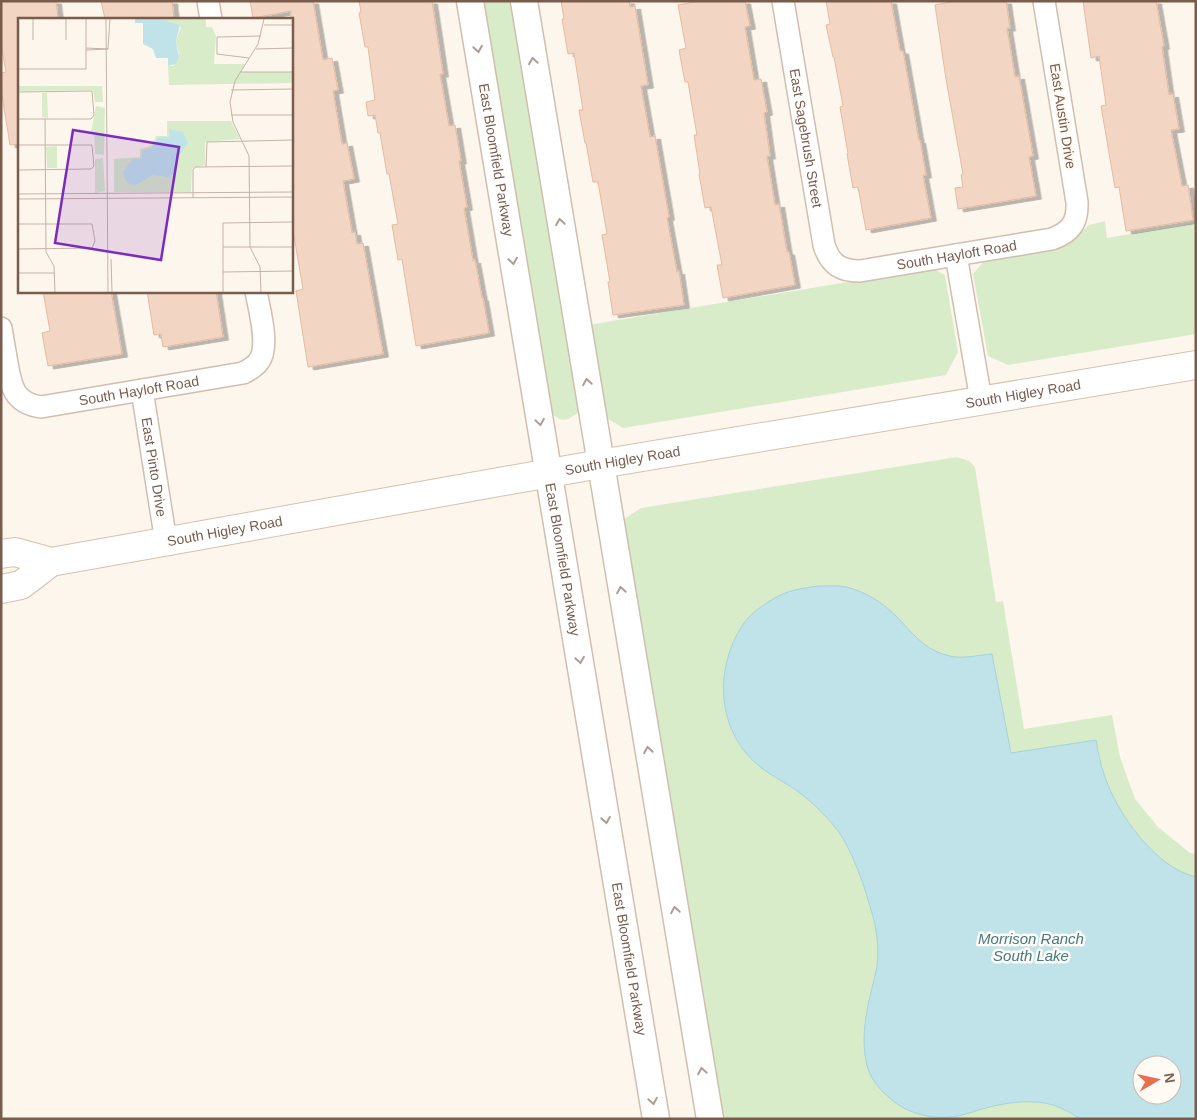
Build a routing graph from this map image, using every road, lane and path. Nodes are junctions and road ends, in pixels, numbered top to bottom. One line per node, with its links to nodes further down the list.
1 (208, 1): 6 (street)
2 (470, 1): 16 (street, East Bloomfield Parkway, one-way to 16)
3 (524, 1): 15 (street, one-way to 3)
4 (783, 1): 9 (street, East Sagebrush Street)
5 (1044, 1): 7 (street, East Austin Drive)
6 (211, 18)
7 (1069, 230): 8 (street, South Hayloft Road)
8 (956, 255): 9 (street, South Hayloft Road); 14 (street)
9 (840, 268)
10 (256, 292): 13 (street, South Hayloft Road)
11 (1, 328): 13 (street, South Hayloft Road)
12 (1196, 365): 14 (main road, South Higley Road)
13 (142, 390): 17 (street, East Pinto Drive)
14 (981, 400): 15 (main road, South Higley Road)
15 (600, 464): 16 (main road, South Higley Road); 22 (street, one-way to 15)
16 (549, 474): 17 (main road, South Higley Road); 21 (street, East Bloomfield Parkway, one-way to 21)
17 (166, 542): 19 (main road, South Higley Road)
18 (1, 554): 19 (main road, South Higley Road)
19 (51, 562): 20 (main road, South Higley Road)
20 (1, 589)
21 (656, 1119)
22 (710, 1119)

